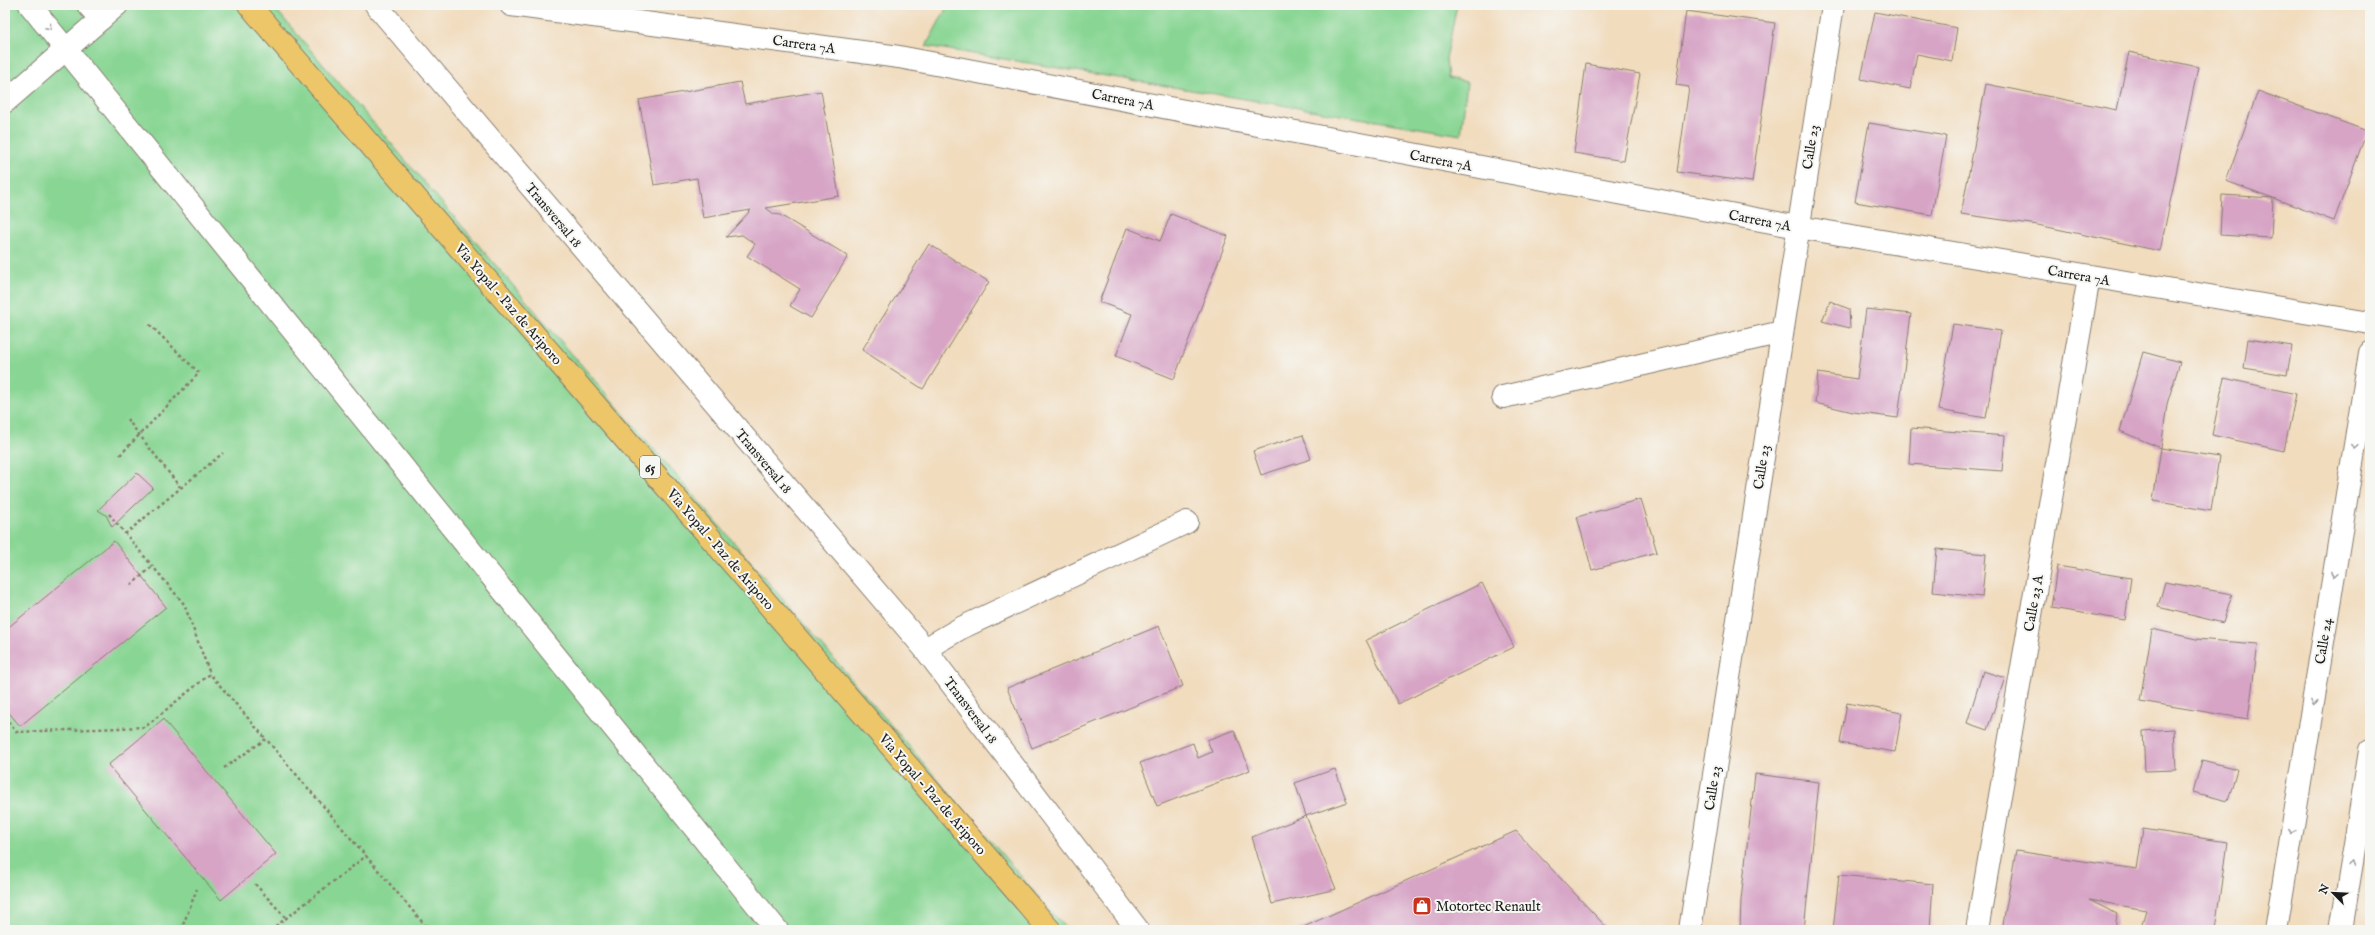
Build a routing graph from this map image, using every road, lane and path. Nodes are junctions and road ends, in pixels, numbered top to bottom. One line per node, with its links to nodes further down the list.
1 (30, 5): 8 (street, one-way to 8)
2 (117, 5): 7 (street)
3 (249, 5): 41 (main road, Via Yopal - Paz de Ariporo / 65)
4 (376, 5): 27 (street, Transversal 18)
5 (511, 5): 10 (street, Carrera 7A)
6 (1833, 5): 10 (street, Calle 23)
7 (94, 12): 8 (street)
8 (68, 49): 9 (street); 40 (street)
9 (5, 102)
10 (1798, 227): 11 (street, Carrera 7A); 14 (street, Calle 23)
11 (2089, 277): 13 (street, Carrera 7A); 44 (street, Calle 23 A)
12 (148, 322): 18 (path)
13 (2370, 323)
14 (1782, 332): 16 (street); 43 (street, Calle 23)
15 (2370, 353): 45 (street, Calle 24, one-way to 45)
16 (1503, 397)
17 (126, 419): 18 (path)
18 (140, 436): 20 (path); 21 (path)
19 (223, 453): 21 (path)
20 (120, 455)
21 (180, 487): 24 (path)
22 (109, 514): 24 (path)
23 (1187, 522): 27 (street)
24 (125, 534): 25 (path)
25 (153, 566): 26 (path); 28 (path)
26 (131, 585)
27 (925, 649): 42 (street, Transversal 18)
28 (210, 674): 29 (path); 30 (path)
29 (5, 717)
30 (266, 739): 32 (path); 33 (path)
31 (2370, 751): 46 (street, one-way to 31)
32 (224, 768)
33 (366, 856): 36 (path); 39 (path)
34 (255, 884): 36 (path)
35 (197, 888): 37 (path)
36 (285, 917): 38 (path)
37 (181, 930)
38 (271, 930)
39 (429, 930)
40 (777, 930)
41 (1050, 930)
42 (1138, 930)
43 (1690, 930)
44 (1978, 930)
45 (2276, 930)
46 (2341, 930)

